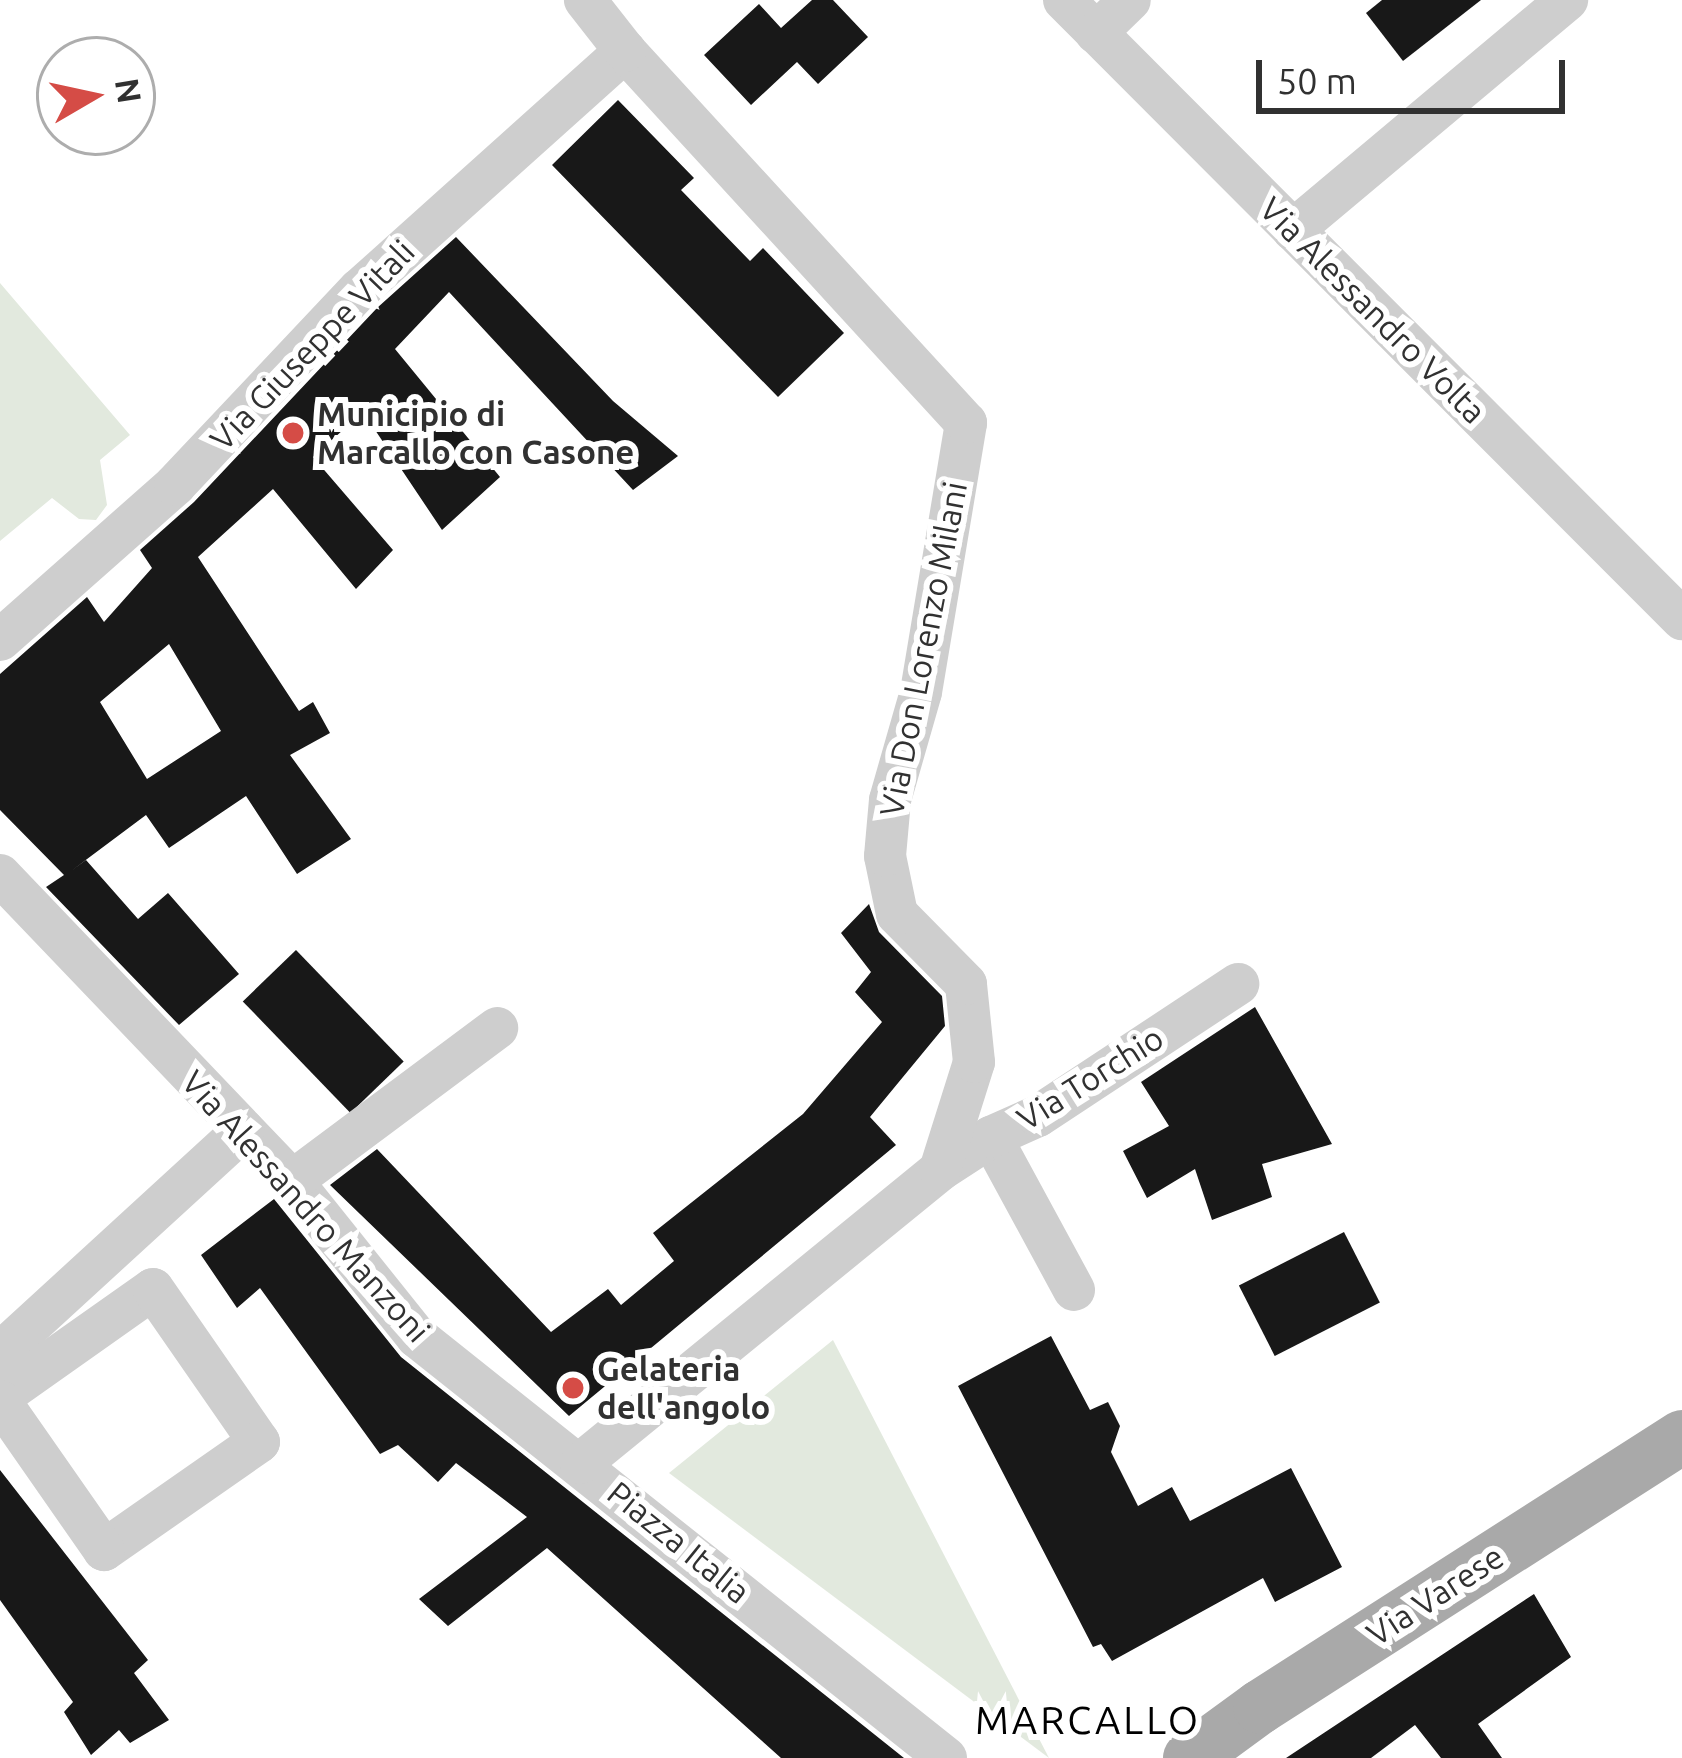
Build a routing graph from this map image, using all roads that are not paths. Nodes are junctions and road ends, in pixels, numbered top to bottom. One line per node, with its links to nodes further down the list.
1 (585, 0): 6 (street, Via Don Lorenzo Milani)
2 (1064, 0): 5 (street, Via Alessandro Volta)
3 (1130, 0): 5 (street)
4 (1567, 0): 7 (street)
5 (1096, 33): 7 (street, Via Alessandro Volta)
6 (625, 51): 9 (street, Via Giuseppe Vitali); 15 (street, Via Don Lorenzo Milani)
7 (1293, 230): 8 (street, Via Alessandro Volta)
8 (1682, 620)
9 (0, 640)
10 (0, 875): 13 (street, Via Alessandro Manzoni)
11 (1238, 984): 14 (street, Via Torchio)
12 (497, 1028): 16 (street)
13 (243, 1130): 16 (street, Via Alessandro Manzoni); 18 (street)
14 (991, 1137): 15 (street, Via Torchio); 17 (street)
15 (940, 1170): 21 (street, Piazza Italia)
16 (292, 1181): 21 (street, Via Alessandro Manzoni)
17 (1075, 1290)
18 (0, 1353)
19 (0, 1399): 19 (street)
20 (1682, 1437): 23 (main road, Via Varese)
21 (581, 1463): 22 (street, Piazza Italia)
22 (946, 1758)
23 (1190, 1758)

